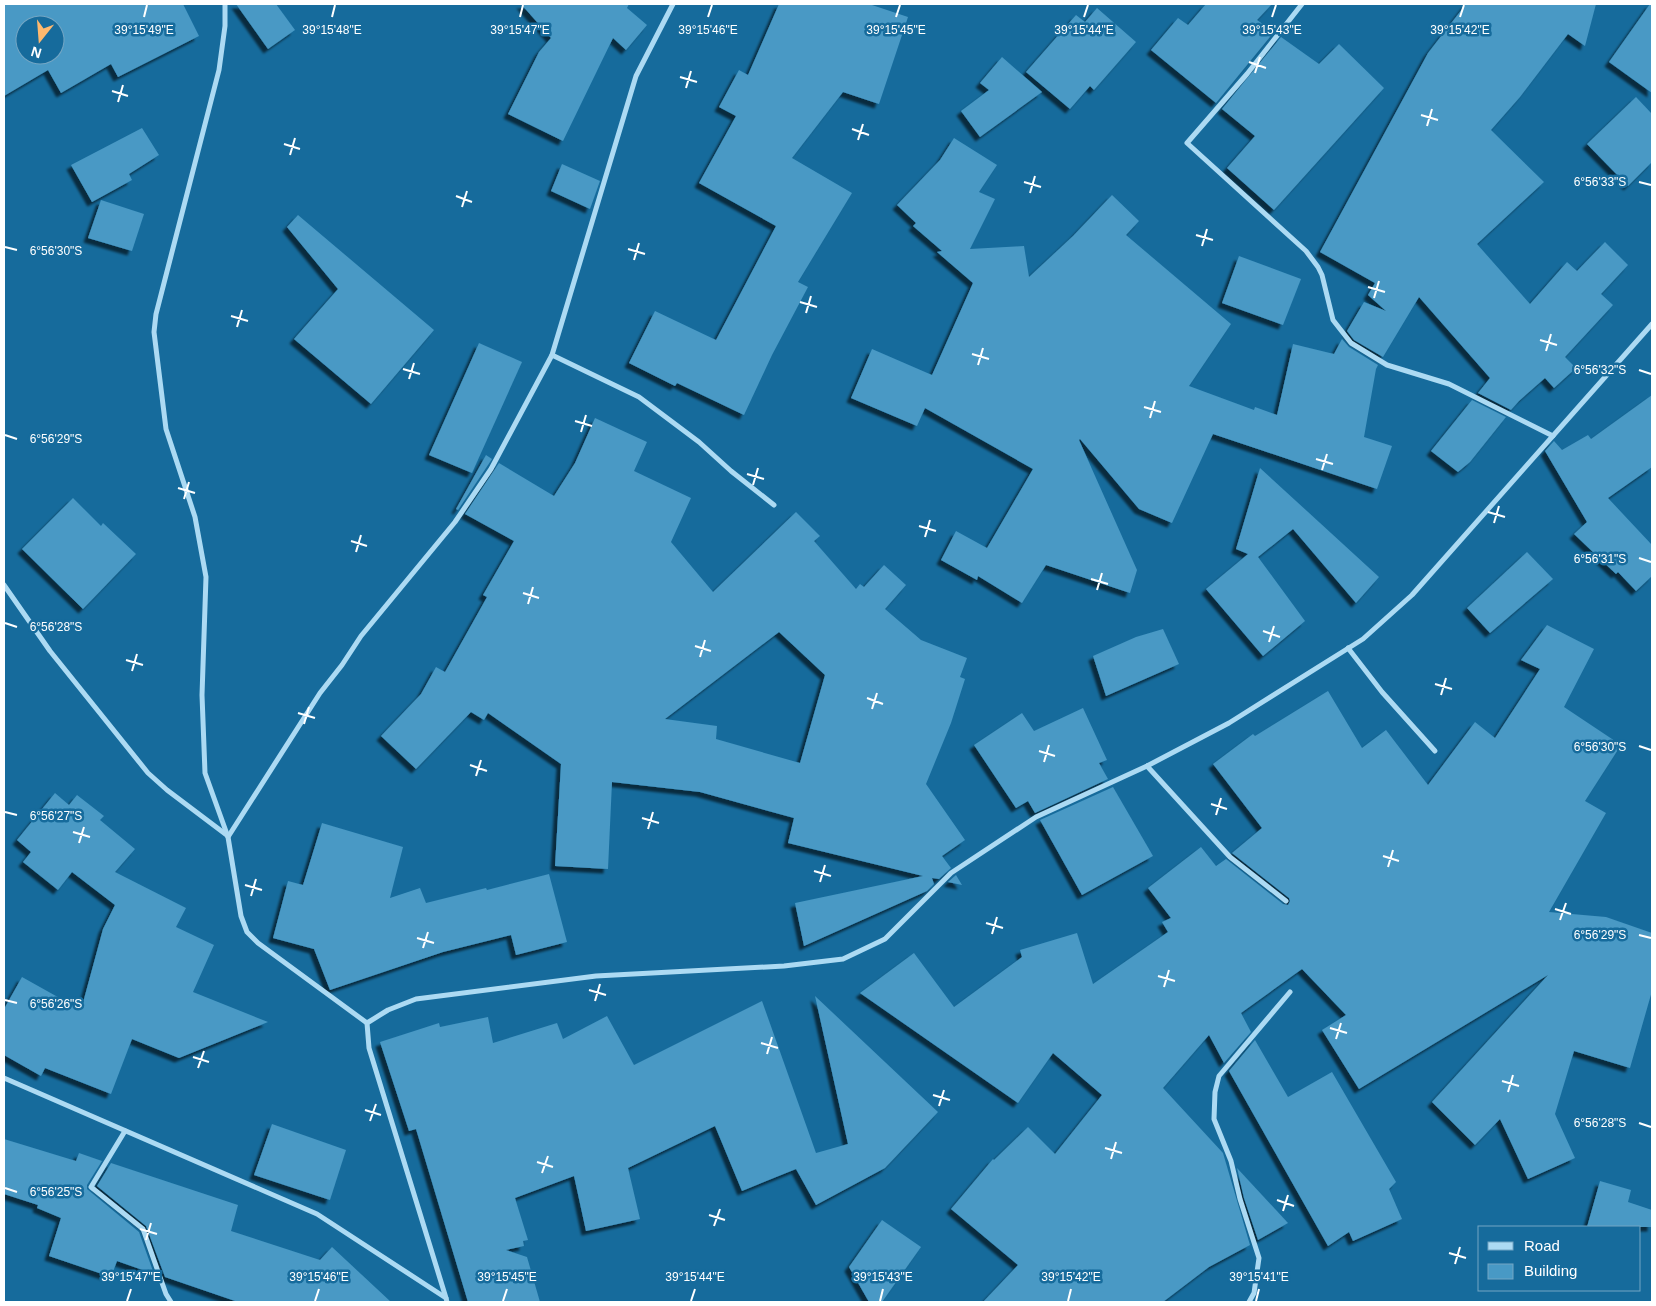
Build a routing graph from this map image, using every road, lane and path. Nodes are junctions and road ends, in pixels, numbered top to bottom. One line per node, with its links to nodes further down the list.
1 (225, 4): 12 (street)
2 (672, 4): 5 (street)
3 (1302, 4): 6 (street)
4 (1652, 324): 6 (street)
5 (552, 355): 7 (street); 12 (street)
6 (1553, 436): 9 (street)
7 (774, 505)
8 (4, 585): 12 (street)
9 (1348, 648): 10 (street); 11 (street)
10 (1434, 751)
11 (1147, 766): 13 (street); 15 (street)
12 (228, 837): 15 (street)
13 (1286, 901)
14 (1290, 992): 20 (street)
15 (367, 1023): 18 (street)
16 (4, 1078): 17 (street)
17 (125, 1131): 18 (street); 19 (street)
18 (447, 1300)
19 (171, 1302)
20 (1249, 1302)

